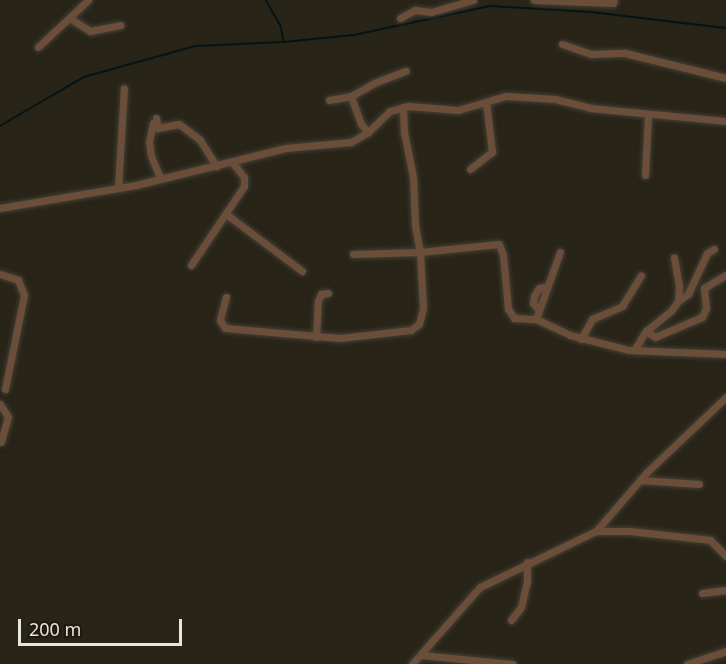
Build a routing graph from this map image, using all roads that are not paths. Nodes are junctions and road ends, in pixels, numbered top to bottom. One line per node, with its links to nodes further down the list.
1 (88, 0): 8 (street)
2 (418, 0): 6 (street)
3 (473, 0): 6 (street)
4 (534, 0): 5 (street)
5 (614, 0)
6 (420, 10): 7 (street)
7 (400, 18)
8 (71, 19): 9 (street); 11 (street)
9 (120, 25)
10 (562, 44): 13 (street)
11 (38, 47)
12 (405, 71): 15 (street)
13 (726, 78)
14 (124, 88): 27 (street)
15 (351, 96): 16 (street); 21 (street)
16 (329, 100)
17 (486, 102): 18 (street); 19 (street); 24 (street)
18 (403, 107): 21 (street); 31 (street)
19 (648, 114): 20 (street); 25 (street)
20 (726, 121)
21 (368, 132): 22 (street)
22 (232, 162): 23 (street); 29 (street)
23 (216, 166): 26 (street); 26 (street)
24 (470, 169)
25 (645, 175)
26 (161, 179): 27 (street)
27 (118, 188): 28 (street)
28 (0, 208)
29 (226, 214): 35 (street); 36 (street)
30 (714, 249): 42 (street)
31 (420, 252): 33 (street); 43 (street); 45 (street)
32 (560, 252): 43 (street)
33 (353, 254)
34 (674, 257): 42 (street)
35 (191, 266)
36 (302, 271)
37 (0, 274): 49 (street)
38 (726, 275): 44 (street)
39 (641, 276): 46 (street)
40 (328, 293): 45 (street)
41 (226, 297): 45 (street)
42 (678, 301): 44 (street)
43 (536, 319): 46 (street)
44 (646, 331): 47 (street)
45 (316, 337)
46 (581, 339): 47 (street)
47 (634, 350): 48 (street)
48 (726, 354)
49 (4, 389)
50 (726, 397): 53 (street)
51 (0, 404): 52 (street)
52 (1, 442)
53 (640, 480): 54 (street); 55 (street)
54 (699, 484)
55 (596, 531): 56 (street); 57 (street)
56 (726, 556)
57 (527, 562): 60 (street); 62 (street)
58 (726, 590): 59 (street)
59 (702, 593)
60 (511, 620)
61 (726, 651): 65 (street)
62 (421, 655): 63 (street); 64 (street)
63 (412, 664)
64 (513, 664)
65 (687, 664)

